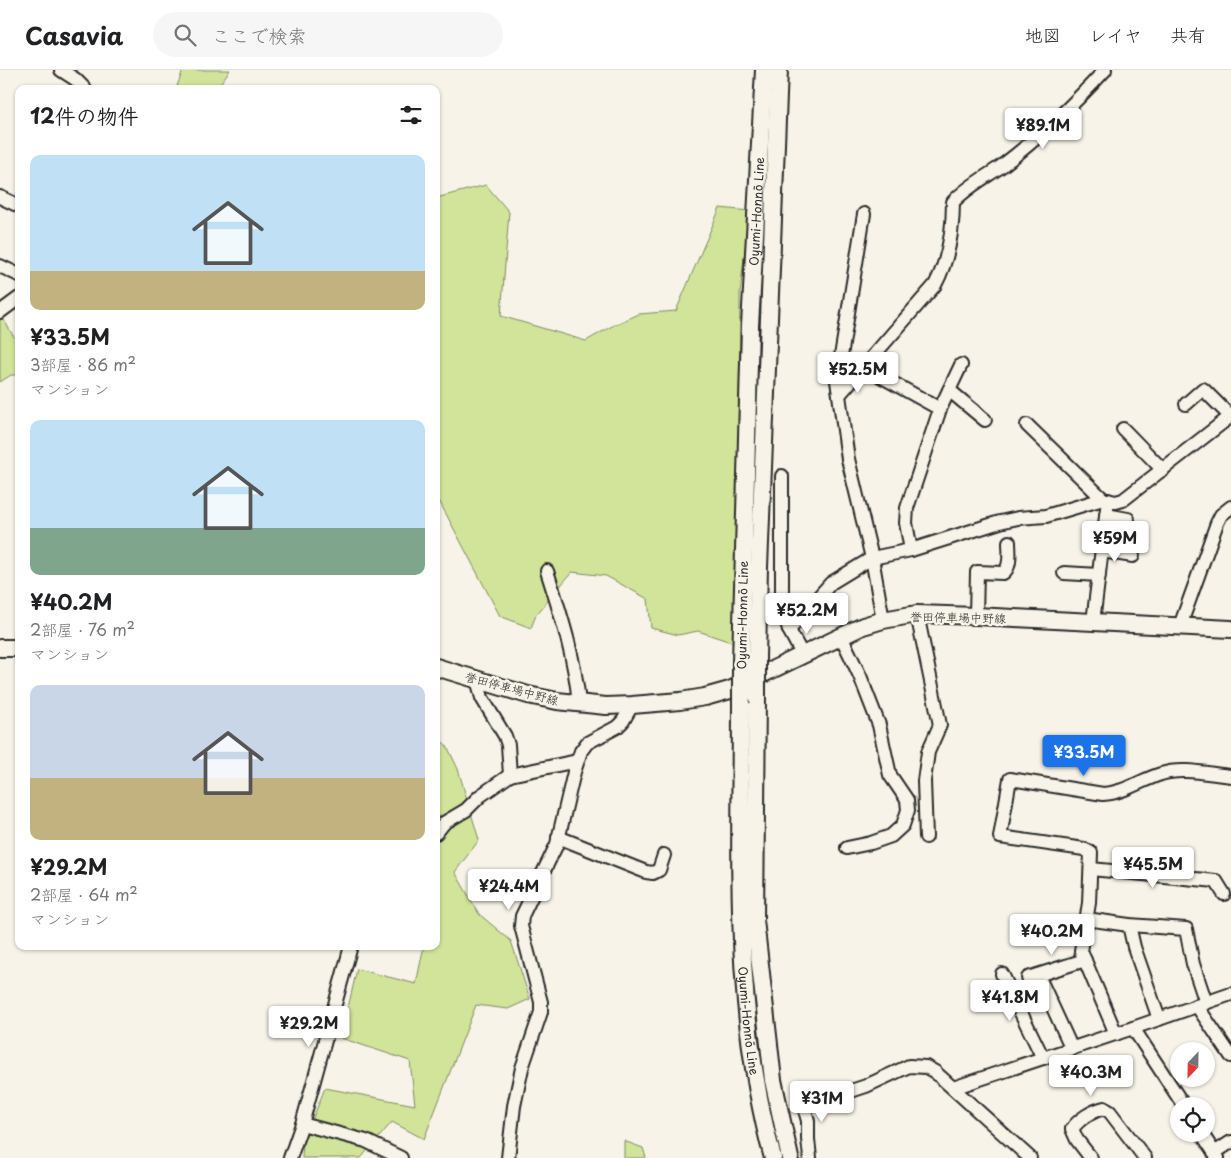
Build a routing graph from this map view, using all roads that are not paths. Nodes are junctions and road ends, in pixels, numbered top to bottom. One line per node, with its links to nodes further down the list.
1 (61, 70): 5 (street)
2 (764, 70): 85 (main road, Oyumi-Honnō Line, bridge)
3 (779, 70): 86 (main road, Oyumi-Honnō Line, bridge)
4 (1099, 72): 14 (street)
5 (81, 85)
6 (0, 197): 7 (street)
7 (15, 204)
8 (864, 214): 16 (street)
9 (0, 266): 10 (street)
10 (15, 273)
11 (15, 301): 12 (street)
12 (0, 312)
13 (961, 365): 15 (street)
14 (864, 366): 16 (street); 18 (street)
15 (949, 390): 18 (street); 20 (street)
16 (839, 395): 33 (street)
17 (1186, 404): 19 (street)
18 (940, 409): 30 (street)
19 (1231, 416): 23 (street)
20 (985, 420)
21 (1026, 425): 25 (street)
22 (1123, 428): 23 (street)
23 (1163, 470): 25 (street)
24 (782, 476): 43 (street)
25 (1106, 500): 27 (street); 30 (street)
26 (1231, 507): 41 (street)
27 (1106, 515): 28 (street); 31 (street)
28 (1128, 519)
29 (1009, 542): 38 (street)
30 (911, 550): 33 (street)
31 (1102, 551): 32 (street); 36 (street)
32 (1133, 556)
33 (872, 558): 39 (street); 43 (street)
34 (547, 571): 50 (street)
35 (1064, 573): 36 (street)
36 (1099, 575): 40 (street)
37 (917, 614): 38 (main road, 誉田停車場中野線); 39 (main road, 誉田停車場中野線); 57 (street)
38 (976, 616): 40 (main road, 誉田停車場中野線)
39 (882, 620): 44 (main road, 誉田停車場中野線)
40 (1094, 622): 41 (main road, 誉田停車場中野線)
41 (1180, 626): 42 (main road, 誉田停車場中野線)
42 (1231, 629)
43 (789, 630): 47 (street)
44 (841, 636): 47 (main road, 誉田停車場中野線); 58 (street)
45 (0, 648): 46 (main road)
46 (15, 648)
47 (802, 654): 51 (main road, 誉田停車場中野線)
48 (440, 668): 49 (main road, 誉田停車場中野線)
49 (477, 679): 50 (main road, 誉田停車場中野線); 53 (street)
50 (579, 704): 51 (main road, 誉田停車場中野線)
51 (632, 705): 52 (street)
52 (577, 761): 53 (street); 56 (street)
53 (510, 775): 55 (street)
54 (1231, 776): 60 (street)
55 (440, 828)
56 (558, 837): 59 (street); 84 (street)
57 (926, 837)
58 (847, 848)
59 (664, 855)
60 (1091, 869): 61 (street); 62 (street)
61 (1224, 894)
62 (1086, 919): 63 (street); 65 (street)
63 (1129, 925): 68 (street); 69 (street)
64 (350, 950): 77 (street)
65 (1085, 960): 71 (street); 72 (street)
66 (1002, 974): 74 (street)
67 (1231, 994): 68 (street)
68 (1201, 1004): 69 (street); 73 (street)
69 (1159, 1019): 70 (street)
70 (1133, 1028): 71 (street); 76 (street)
71 (1116, 1034): 72 (street)
72 (1072, 1049): 74 (street)
73 (1231, 1056)
74 (1043, 1058): 75 (street)
75 (953, 1088): 87 (street); 88 (street)
76 (1178, 1097)
77 (302, 1124): 82 (street); 83 (street)
78 (1207, 1142): 80 (street)
79 (1231, 1142): 80 (street)
80 (1216, 1155)
81 (1138, 1156): 89 (street)
82 (290, 1158)
83 (401, 1158)
84 (508, 1158)
85 (774, 1158)
86 (790, 1158)
87 (810, 1158)
88 (1030, 1158)
89 (1091, 1158)

